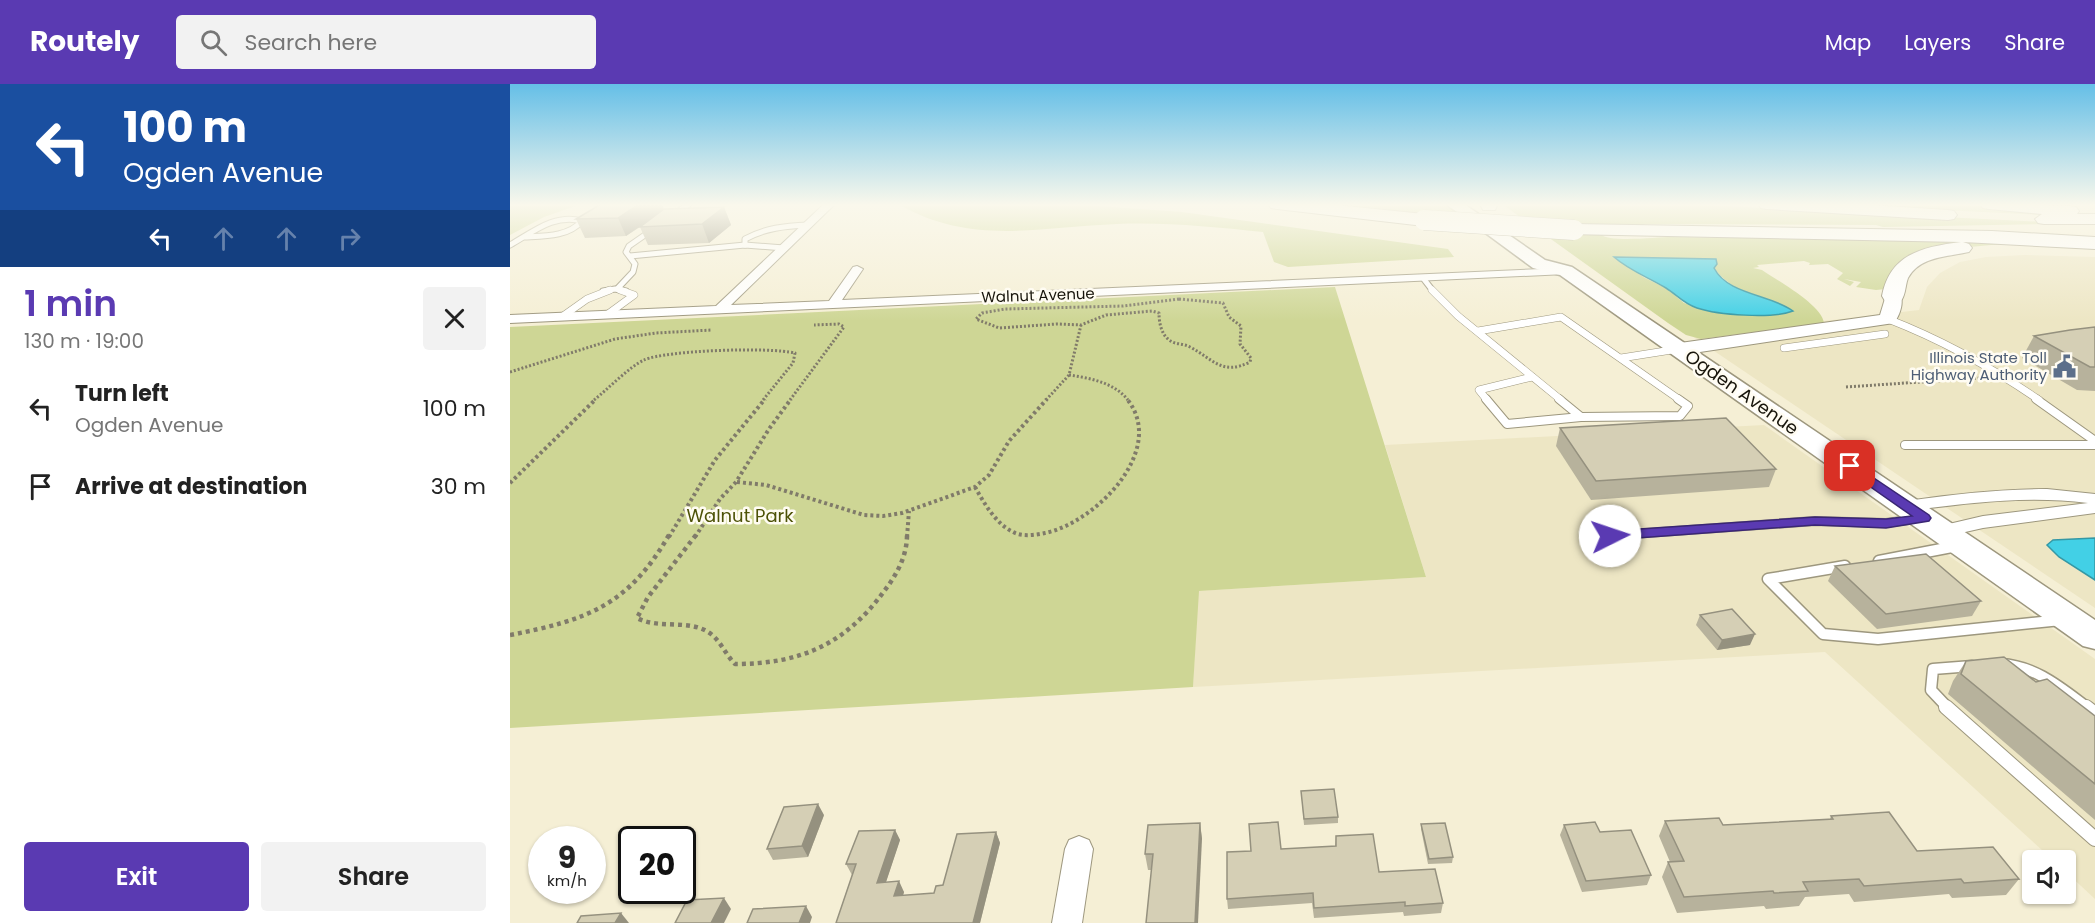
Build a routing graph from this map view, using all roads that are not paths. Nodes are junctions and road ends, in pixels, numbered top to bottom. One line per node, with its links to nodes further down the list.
1 (633, 243): 8 (lane)
2 (789, 243): 6 (street)
3 (1509, 243): 10 (main road)
4 (1543, 243): 10 (main road)
5 (745, 245): 6 (lane); 8 (lane)
6 (784, 248): 15 (street)
7 (2095, 250): 13 (highway)
8 (630, 256): 12 (lane)
9 (858, 269): 14 (street)
10 (1566, 271): 11 (street, Walnut Avenue); 21 (main road, Ogden Avenue)
11 (1422, 278): 14 (street, Walnut Avenue); 20 (lane)
12 (616, 289): 16 (lane); 17 (lane)
13 (1893, 296): 19 (street)
14 (834, 303): 15 (street, Walnut Avenue)
15 (722, 308): 16 (street, Walnut Avenue)
16 (608, 314): 17 (street, Walnut Avenue)
17 (563, 316): 18 (street, Walnut Avenue)
18 (510, 319)
19 (1887, 326): 21 (street); 22 (lane); 26 (lane)
20 (1478, 332): 23 (lane); 24 (lane)
21 (1680, 348): 23 (lane); 30 (main road, Ogden Avenue)
22 (1784, 348)
23 (1621, 358): 25 (lane)
24 (1532, 377): 25 (lane); 25 (lane)
25 (1581, 417)
26 (2095, 443): 27 (lane)
27 (1905, 445)
28 (2095, 499): 30 (street)
29 (2095, 508): 30 (street)
30 (1934, 525): 31 (lane); 32 (lane); 34 (main road, Ogden Avenue)
31 (1587, 537)
32 (1872, 562)
33 (1860, 564): 34 (lane)
34 (2082, 628)
35 (2092, 709): 36 (lane)
36 (2095, 839)
37 (1079, 849): 38 (street)
38 (1067, 923)

